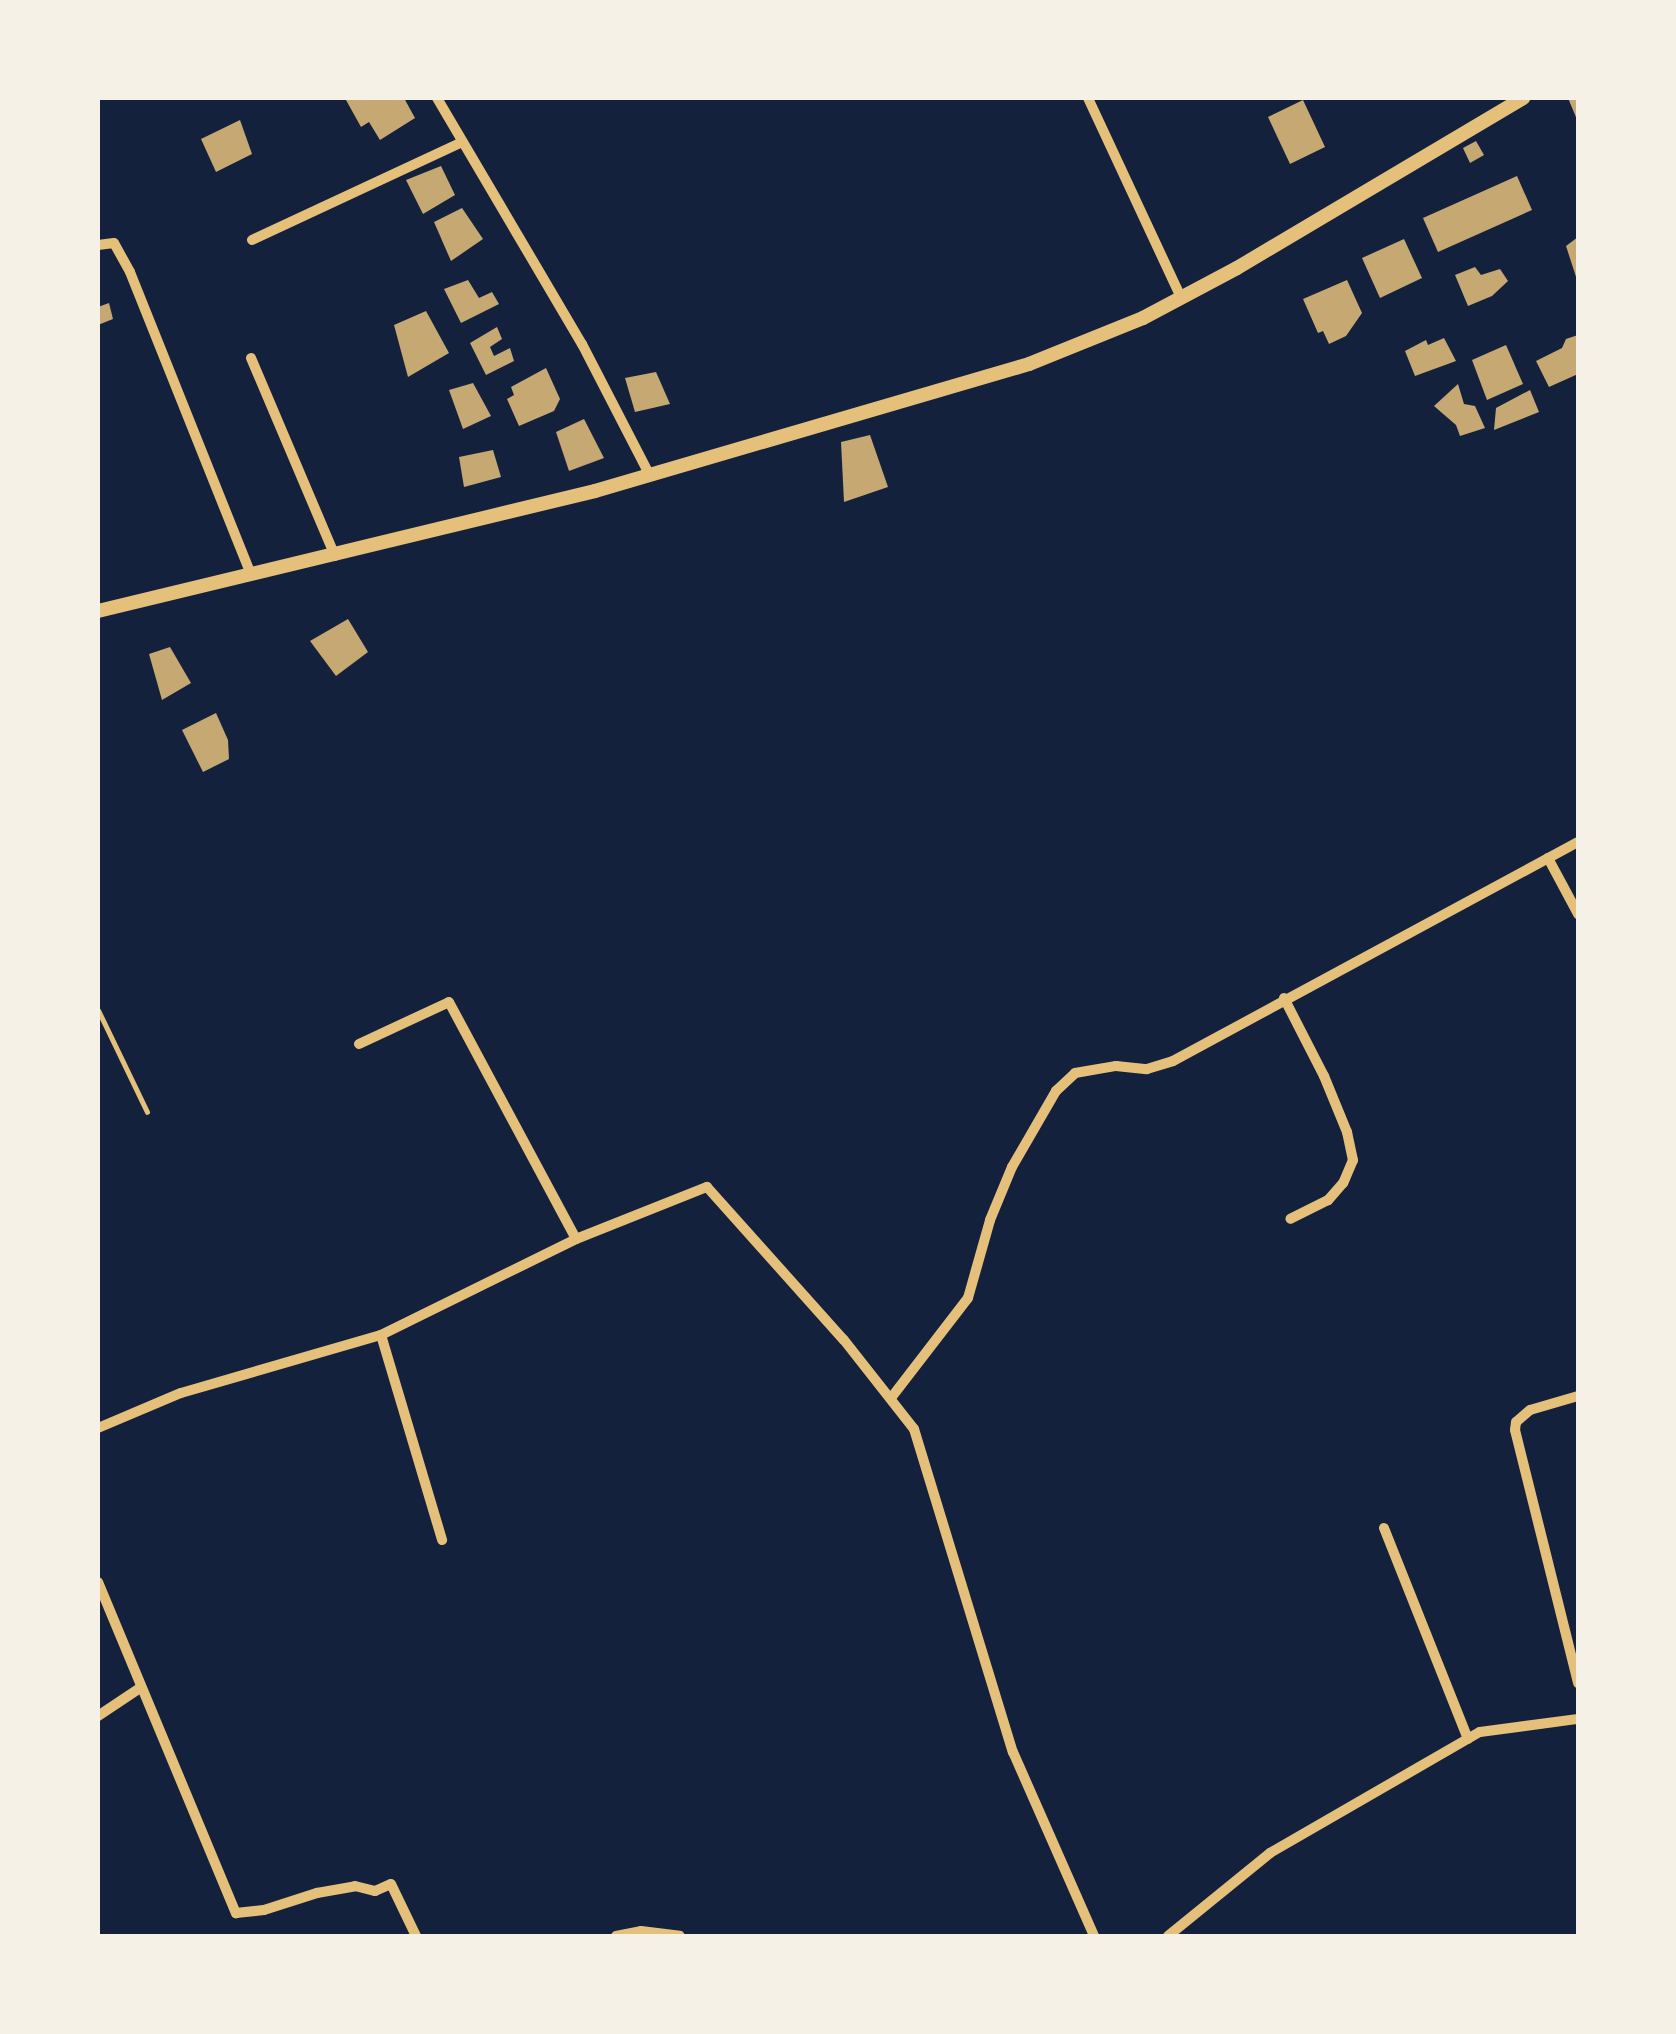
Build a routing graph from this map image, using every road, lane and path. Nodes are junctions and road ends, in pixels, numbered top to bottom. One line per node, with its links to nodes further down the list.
1 (436, 98): 4 (street)
2 (1088, 98): 7 (street)
3 (1523, 98): 7 (street)
4 (462, 142): 5 (street); 9 (street)
5 (252, 240)
6 (98, 244): 11 (street)
7 (1182, 297): 9 (street)
8 (251, 358): 10 (street)
9 (650, 476): 10 (street)
10 (335, 556): 11 (street)
11 (252, 576): 12 (street)
12 (98, 608)
13 (1578, 842): 14 (street)
14 (1548, 858): 15 (street); 16 (street)
15 (1578, 914)
16 (1284, 998): 20 (street); 24 (street)
17 (98, 1010): 19 (lane)
18 (359, 1044): 21 (street)
19 (147, 1112)
20 (1290, 1220)
21 (576, 1240): 22 (street); 24 (street)
22 (381, 1335): 25 (street); 27 (street)
23 (1578, 1396): 29 (street)
24 (891, 1398): 38 (street)
25 (98, 1428)
26 (1384, 1528): 33 (street)
27 (442, 1540)
28 (98, 1582): 30 (street)
29 (1578, 1683)
30 (140, 1688): 31 (street); 35 (street)
31 (98, 1716)
32 (1578, 1719): 33 (street)
33 (1468, 1739): 34 (street)
34 (1173, 1934)
35 (416, 1936)
36 (616, 1936): 37 (street)
37 (680, 1936)
38 (1094, 1936)

